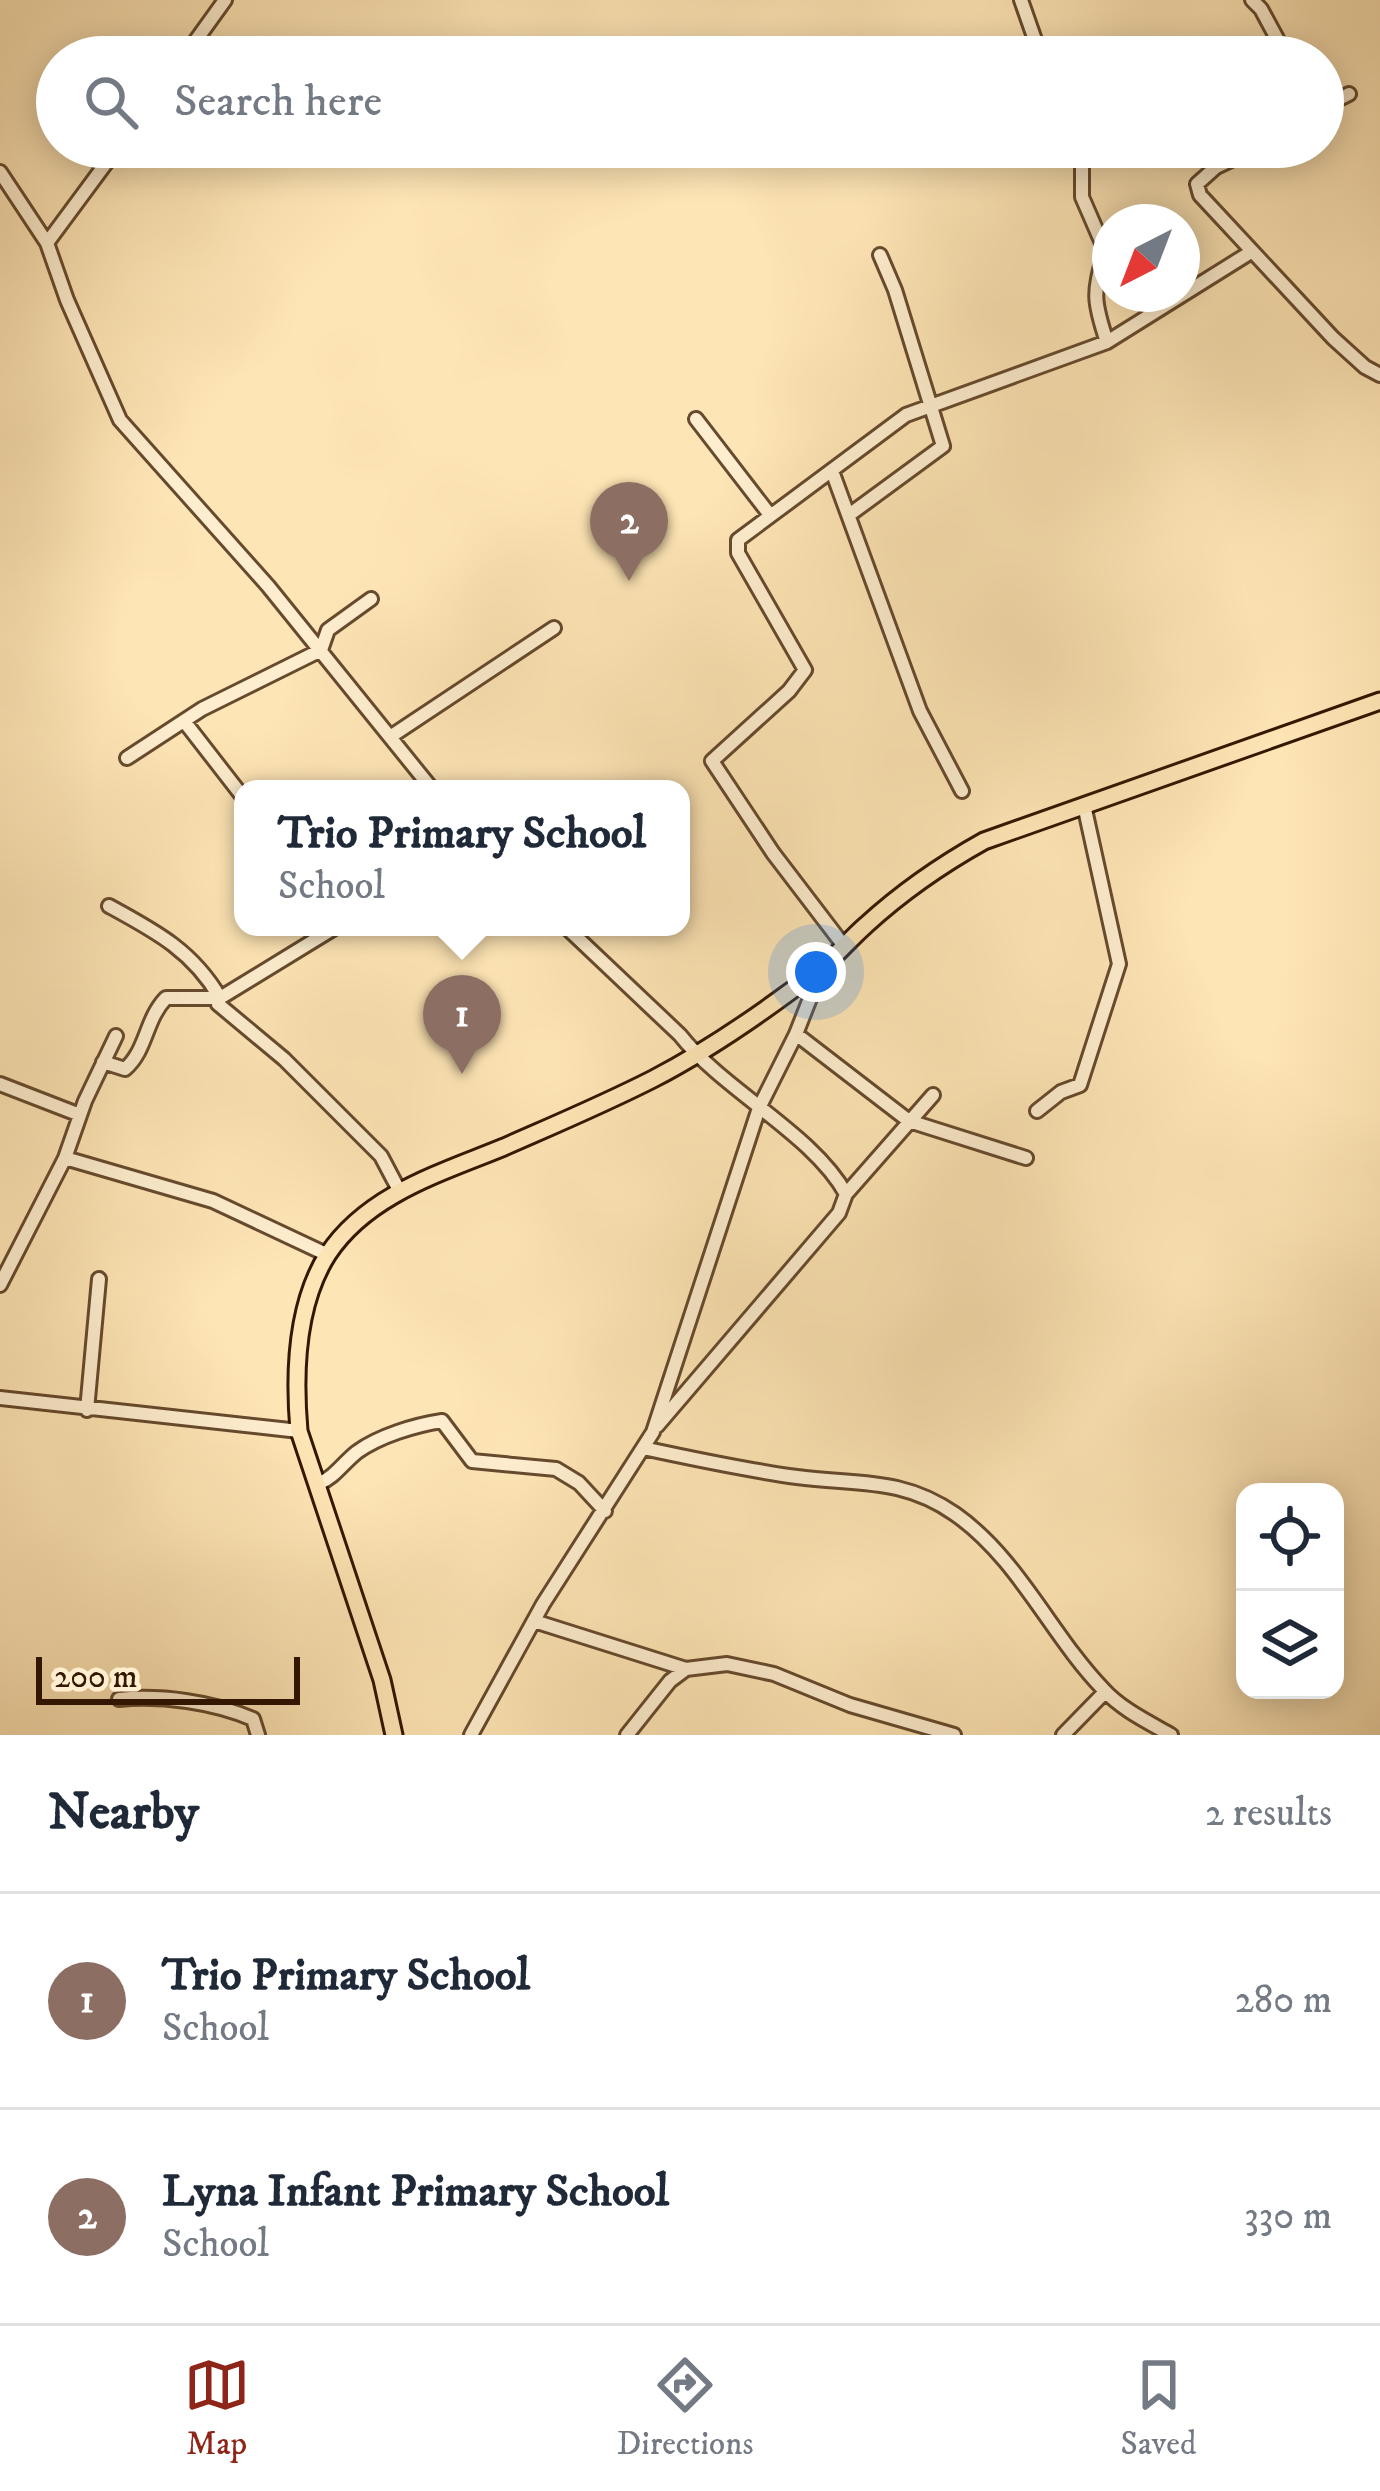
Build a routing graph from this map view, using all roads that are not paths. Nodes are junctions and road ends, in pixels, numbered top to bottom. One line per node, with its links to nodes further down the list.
1 (225, 0): 4 (street)
2 (1021, 0): 5 (street)
3 (1252, 0): 6 (street)
4 (199, 36)
5 (1034, 36)
6 (1276, 36)
7 (1349, 94): 8 (street)
8 (1344, 96)
9 (102, 168): 13 (street)
10 (1082, 168): 16 (street)
11 (1217, 168): 14 (street)
12 (0, 172): 13 (street)
13 (47, 243): 25 (street)
14 (1251, 252): 16 (street); 17 (street)
15 (880, 255): 18 (street)
16 (1107, 342): 18 (street)
17 (1380, 375)
18 (933, 406): 20 (street); 22 (street)
19 (695, 419): 21 (street)
20 (832, 471): 21 (street); 22 (street)
21 (770, 515): 37 (street)
22 (848, 515): 32 (street)
23 (371, 599): 25 (street)
24 (554, 628): 28 (street)
25 (322, 650): 27 (street); 28 (street)
26 (1380, 700): 33 (main road)
27 (184, 721): 29 (street); 31 (street)
28 (390, 737): 30 (street)
29 (127, 758)
30 (425, 780)
31 (234, 785)
32 (962, 791)
33 (1084, 805): 37 (main road); 47 (street)
34 (109, 906): 39 (street)
35 (321, 936): 39 (street)
36 (576, 936): 42 (street)
37 (844, 946): 38 (main road)
38 (822, 967): 40 (street); 42 (main road)
39 (220, 998): 43 (street); 52 (street)
40 (796, 1034): 46 (street); 49 (street)
41 (116, 1036): 43 (street)
42 (696, 1055): 46 (street); 52 (main road)
43 (104, 1062): 48 (street)
44 (0, 1084): 48 (street)
45 (933, 1095): 49 (street)
46 (759, 1108): 53 (street); 60 (street)
47 (1037, 1111)
48 (80, 1114): 50 (street)
49 (909, 1121): 51 (street); 53 (street)
50 (64, 1158): 54 (street); 56 (street)
51 (1027, 1158)
52 (400, 1192): 54 (main road)
53 (846, 1194): 60 (street)
54 (328, 1255): 59 (main road)
55 (99, 1279): 58 (street)
56 (0, 1285)
57 (0, 1398): 58 (street)
58 (87, 1410): 59 (street)
59 (298, 1431): 62 (main road)
60 (653, 1432): 61 (street)
61 (643, 1448): 63 (street); 66 (street)
62 (317, 1484): 63 (street); 69 (main road)
63 (605, 1511): 64 (street)
64 (534, 1621): 65 (street); 70 (street)
65 (686, 1669): 71 (street); 72 (street)
66 (1105, 1692): 73 (street); 74 (street)
67 (119, 1699): 68 (street)
68 (258, 1735)
69 (394, 1735)
70 (471, 1735)
71 (627, 1735)
72 (954, 1735)
73 (1063, 1735)
74 (1172, 1735)

